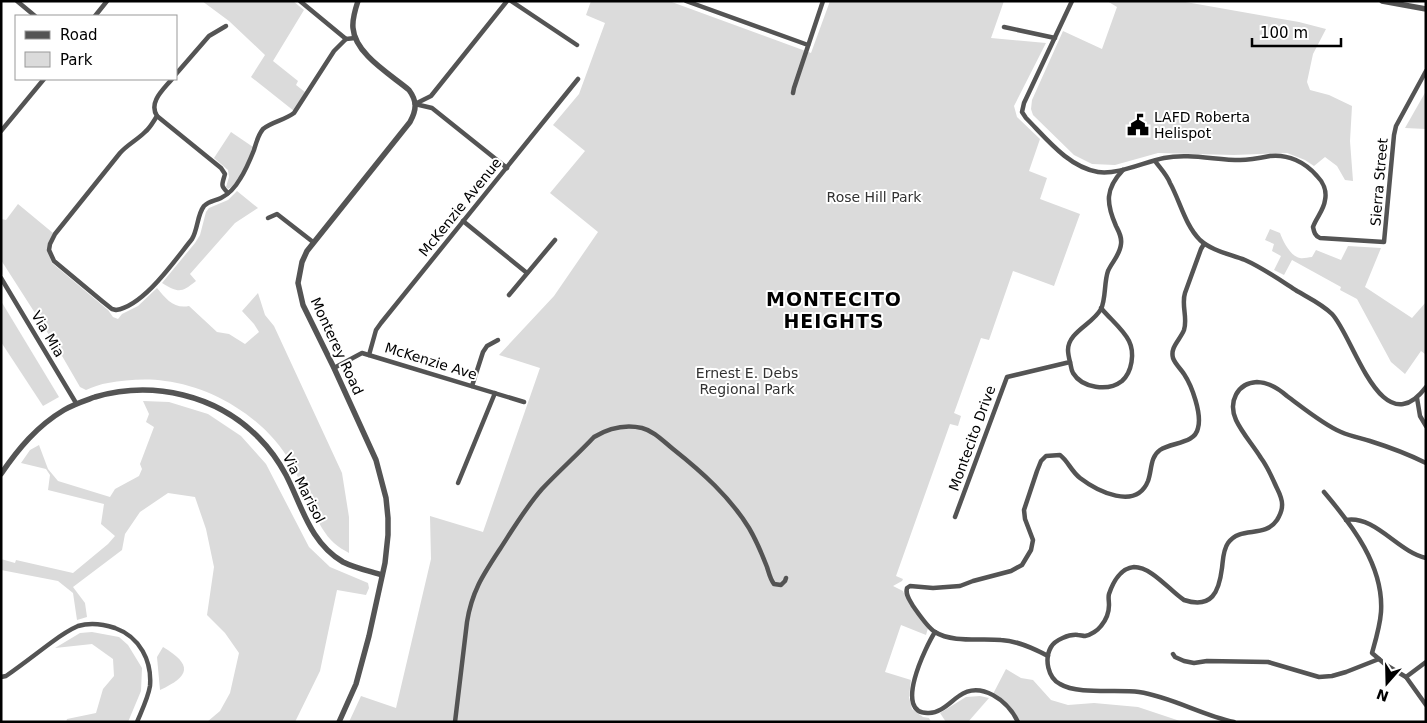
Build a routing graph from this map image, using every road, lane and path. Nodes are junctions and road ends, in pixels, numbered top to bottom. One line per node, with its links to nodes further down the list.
1 (17, 1): 12 (street)
2 (107, 1): 13 (street)
3 (300, 1): 18 (street)
4 (358, 1): 16 (street)
5 (507, 1): 27 (street)
6 (511, 1): 19 (street)
7 (686, 1): 20 (street)
8 (823, 1): 20 (street)
9 (1072, 1): 17 (street)
10 (1382, 1): 11 (street)
11 (1426, 9)
12 (34, 15)
13 (96, 15)
14 (226, 26): 22 (street)
15 (1004, 27): 17 (street)
16 (355, 38): 18 (street); 27 (street)
17 (1055, 38): 32 (street)
18 (346, 39): 33 (street)
19 (577, 45)
20 (808, 46): 26 (street)
21 (1426, 71): 30 (street, Sierra Street)
22 (178, 72)
23 (578, 79): 31 (street, McKenzie Avenue)
24 (43, 80): 29 (street)
25 (171, 80): 28 (street)
26 (793, 93)
27 (415, 104): 31 (street); 37 (street, Monterey Road)
28 (157, 116): 33 (street); 33 (street)
29 (1, 131)
30 (1155, 161): 32 (street); 38 (street)
31 (507, 168): 35 (street, McKenzie Avenue)
32 (1122, 170): 42 (street)
33 (228, 193)
34 (268, 218): 37 (street)
35 (464, 221): 39 (street); 44 (street, McKenzie Avenue)
36 (555, 240): 39 (street)
37 (313, 242): 46 (street, Monterey Road)
38 (1204, 244): 50 (street); 63 (street)
39 (527, 273): 41 (street)
40 (1, 278): 52 (street, Via Mia)
41 (509, 295)
42 (1102, 308): 45 (street); 45 (street)
43 (498, 340): 47 (street)
44 (369, 354): 46 (street, McKenzie Ave); 47 (street, McKenzie Ave)
45 (1070, 362): 58 (street, Montecito Drive)
46 (334, 368): 61 (street, Monterey Road)
47 (472, 386): 49 (street, McKenzie Ave)
48 (1426, 387): 50 (street)
49 (494, 393): 51 (street, McKenzie Ave); 56 (street)
50 (1417, 398): 53 (street)
51 (524, 402)
52 (76, 403): 55 (street, Via Marisol); 61 (street, Via Marisol)
53 (1426, 426)
54 (1426, 463): 65 (street)
55 (1, 474)
56 (458, 484)
57 (1324, 492): 59 (street)
58 (955, 517)
59 (1346, 520): 60 (street); 66 (street)
60 (1426, 558)
61 (382, 575): 72 (street, Monterey Road)
62 (786, 578): 73 (street)
63 (935, 632): 65 (street); 74 (street)
64 (1172, 654): 66 (street)
65 (1048, 656): 75 (street)
66 (1379, 659): 69 (street)
67 (1426, 662): 69 (street)
68 (1, 677): 71 (street)
69 (1406, 677): 70 (street)
70 (1426, 704)
71 (137, 722)
72 (340, 722)
73 (455, 722)
74 (1018, 722)
75 (1234, 722)

